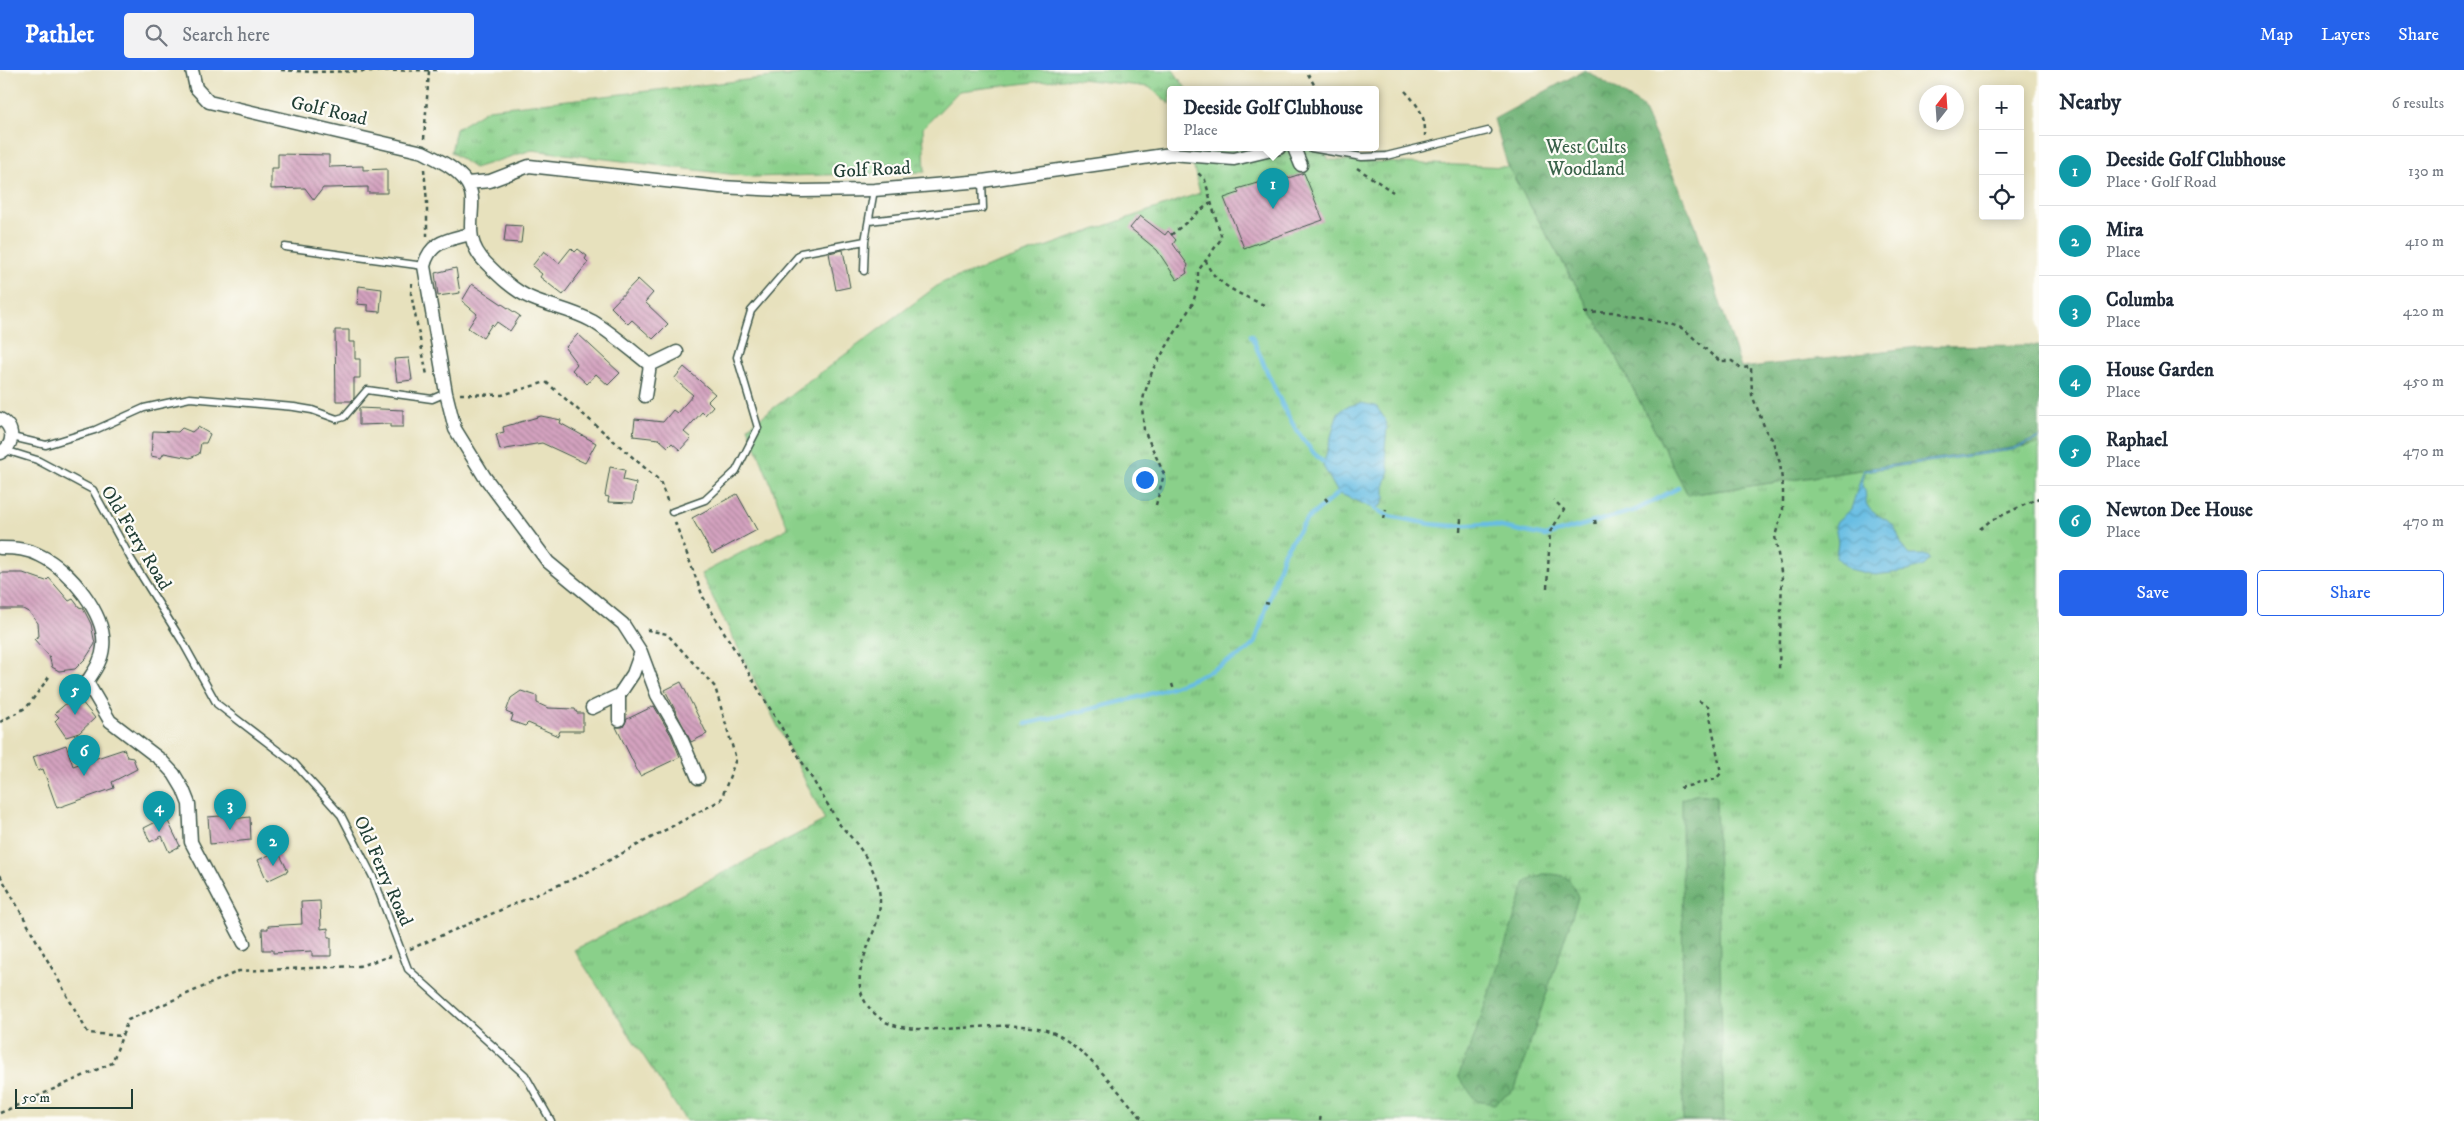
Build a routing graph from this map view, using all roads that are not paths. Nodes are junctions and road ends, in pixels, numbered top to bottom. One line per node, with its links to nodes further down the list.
1 (192, 74): 8 (street, Golf Road)
2 (1488, 131): 5 (lane)
3 (1268, 151): 7 (street, Golf Road)
4 (1295, 151): 6 (street)
5 (1330, 151)
6 (1301, 164)
7 (982, 181): 9 (street, Golf Road); 10 (lane)
8 (467, 183): 9 (street, Golf Road); 11 (street)
9 (874, 190): 10 (lane)
10 (869, 220): 12 (lane)
11 (470, 234): 14 (street); 17 (street)
12 (866, 241): 15 (lane); 23 (lane)
13 (285, 248): 14 (lane)
14 (424, 266): 18 (street)
15 (864, 271)
16 (677, 352): 17 (street)
17 (650, 365): 19 (street)
18 (446, 393): 21 (lane); 25 (street)
19 (645, 396)
20 (0, 419): 21 (street)
21 (12, 437): 22 (street)
22 (2, 452): 31 (lane, Old Ferry Road)
23 (672, 512)
24 (0, 548): 30 (street)
25 (641, 652): 26 (street); 29 (street)
26 (619, 695): 27 (street); 28 (street)
27 (592, 708)
28 (619, 720)
29 (698, 778)
30 (244, 942)
31 (551, 1121)

